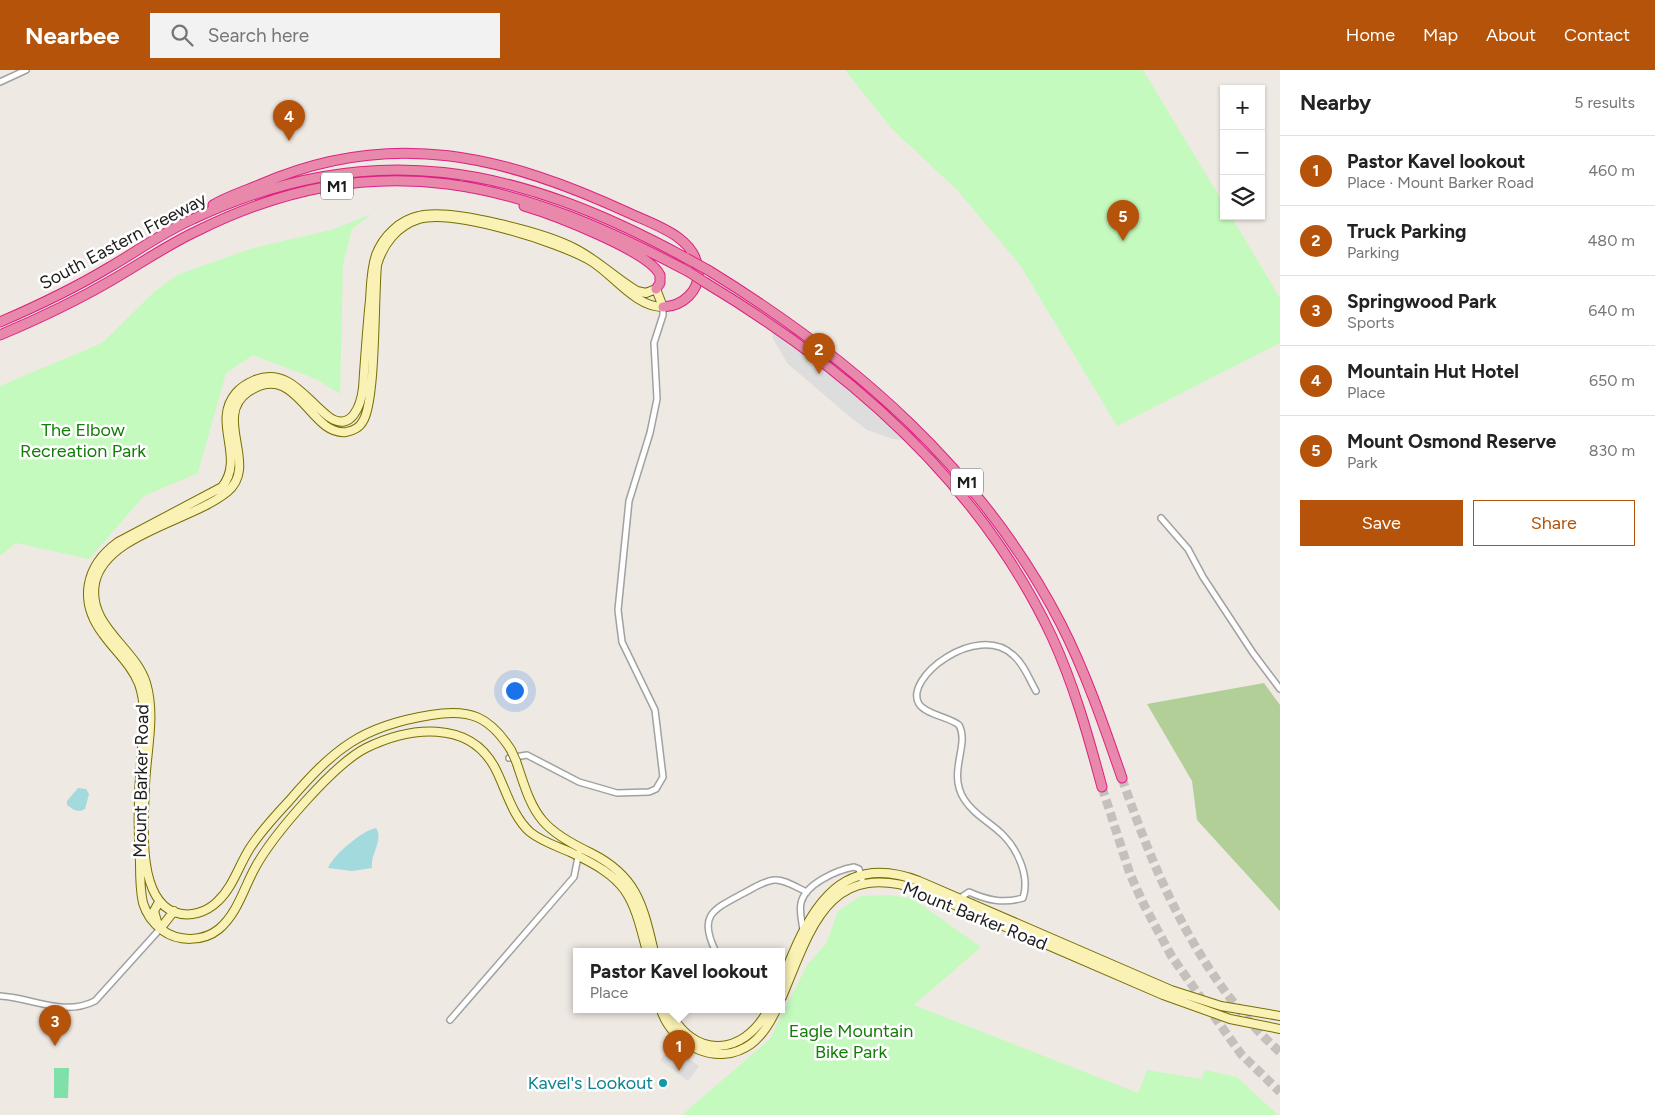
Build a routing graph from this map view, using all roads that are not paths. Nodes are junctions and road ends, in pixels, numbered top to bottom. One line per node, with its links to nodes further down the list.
1 (26, 70): 2 (street)
2 (0, 82)
3 (416, 180): 5 (highway); 8 (highway, South Eastern Freeway / M1); 14 (highway, South Eastern Freeway / M1, bridge)
4 (190, 220): 6 (highway); 7 (highway, South Eastern Freeway / M1); 13 (highway, South Eastern Freeway / M1, bridge)
5 (656, 290): 6 (main road); 22 (main road, Mount Barker Road)
6 (664, 310): 12 (street); 20 (main road, Mount Barker Road)
7 (0, 321)
8 (0, 335)
9 (1161, 518): 10 (street)
10 (1280, 689)
11 (1036, 691): 19 (street)
12 (512, 756): 15 (main road); 21 (main road)
13 (1122, 778)
14 (1102, 787)
15 (580, 847): 16 (street); 25 (main road)
16 (578, 856): 22 (main road); 24 (main road); 37 (street)
17 (862, 879): 18 (street); 19 (main road, Mount Barker Road); 23 (main road, Mount Barker Road); 28 (main road, Mount Barker Road)
18 (807, 892): 23 (street); 26 (street)
19 (956, 901): 30 (main road, Mount Barker Road); 35 (main road, Mount Barker Road)
20 (159, 902): 21 (main road); 22 (main road)
21 (174, 912): 22 (main road)
22 (160, 929): 29 (street)
23 (803, 930): 27 (main road, Mount Barker Road)
24 (646, 948)
25 (653, 948)
26 (714, 948)
27 (785, 973)
28 (785, 990)
29 (0, 996)
30 (1221, 1006): 35 (main road); 36 (main road, Mount Barker Road)
31 (662, 1013): 34 (main road)
32 (671, 1013): 33 (main road)
33 (766, 1013)
34 (774, 1013)
35 (1219, 1016): 38 (main road, Mount Barker Road)
36 (1280, 1016)
37 (450, 1020)
38 (1280, 1029)

